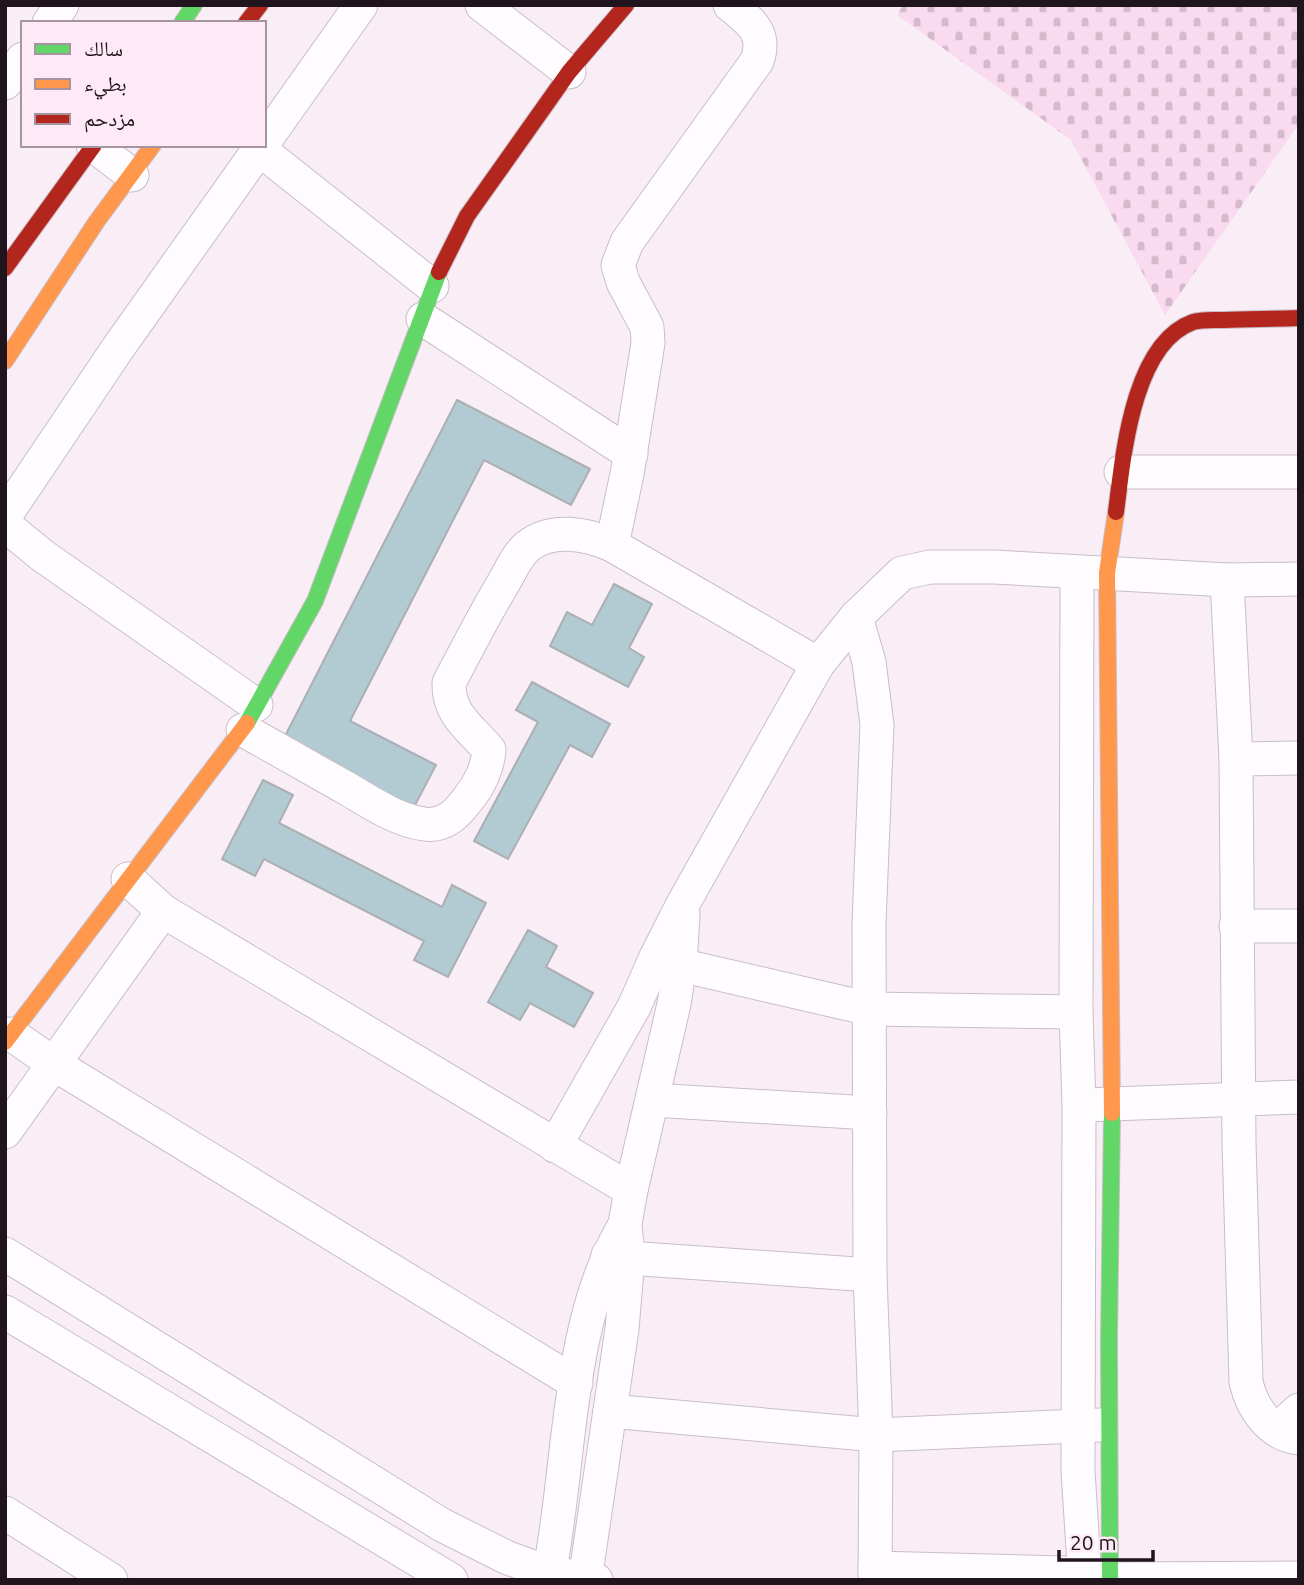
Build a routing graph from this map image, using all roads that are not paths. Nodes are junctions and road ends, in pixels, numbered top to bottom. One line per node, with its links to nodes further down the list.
1 (62, 5): 8 (street)
2 (194, 5): 9 (main road)
3 (260, 5): 10 (main road)
4 (361, 5): 12 (street)
5 (482, 5): 11 (street)
6 (626, 5): 11 (main road)
7 (730, 5): 24 (street)
8 (51, 21)
9 (183, 21)
10 (248, 21)
11 (569, 72): 20 (main road)
12 (266, 140)
13 (93, 147): 19 (main road)
14 (97, 147): 18 (street)
15 (152, 147): 18 (main road)
16 (261, 147): 27 (street)
17 (263, 147): 20 (street)
18 (132, 175): 23 (main road)
19 (5, 268)
20 (432, 286): 22 (main road)
21 (1299, 318): 25 (main road)
22 (423, 319): 24 (street); 35 (main road)
23 (5, 361)
24 (631, 454): 29 (street)
25 (1122, 472): 26 (street); 30 (main road)
26 (1299, 472)
27 (5, 516)
28 (5, 526): 35 (street)
29 (612, 545): 34 (street); 35 (street)
30 (1092, 573): 32 (street); 33 (street); 44 (street); 51 (main road)
31 (1299, 579): 32 (street)
32 (1227, 580): 37 (street)
33 (856, 617): 34 (street); 43 (street)
34 (818, 664): 42 (street)
35 (250, 717): 38 (main road)
36 (1299, 758): 37 (street)
37 (1236, 759): 40 (street)
38 (128, 878): 39 (street); 45 (main road)
39 (163, 911): 46 (street); 54 (street)
40 (1236, 926): 41 (street); 49 (street)
41 (1299, 926)
42 (668, 961): 43 (street); 48 (street); 54 (street)
43 (870, 1009): 44 (street); 52 (street)
44 (1076, 1012): 50 (street)
45 (8, 1038): 46 (street)
46 (54, 1064): 53 (street); 60 (street)
47 (1299, 1097): 49 (street)
48 (652, 1100): 52 (street); 55 (street)
49 (1238, 1100): 51 (street); 63 (street)
50 (1079, 1105): 51 (street); 62 (street)
51 (1112, 1105): 62 (main road)
52 (870, 1113): 58 (street)
53 (5, 1132)
54 (555, 1146): 55 (street)
55 (631, 1190): 57 (street)
56 (5, 1254): 67 (street)
57 (618, 1257): 58 (street); 60 (street); 61 (street)
58 (870, 1275): 64 (street)
59 (5, 1312): 72 (street)
60 (576, 1383): 67 (street)
61 (610, 1411): 64 (street); 70 (street)
62 (1094, 1426): 64 (street); 68 (street)
63 (1291, 1426)
64 (876, 1435): 66 (street)
65 (5, 1513): 71 (street)
66 (875, 1574): 68 (street)
67 (549, 1576): 70 (street)
68 (1098, 1578): 69 (street)
69 (1299, 1578)
70 (589, 1579)
71 (111, 1580)
72 (451, 1580)

